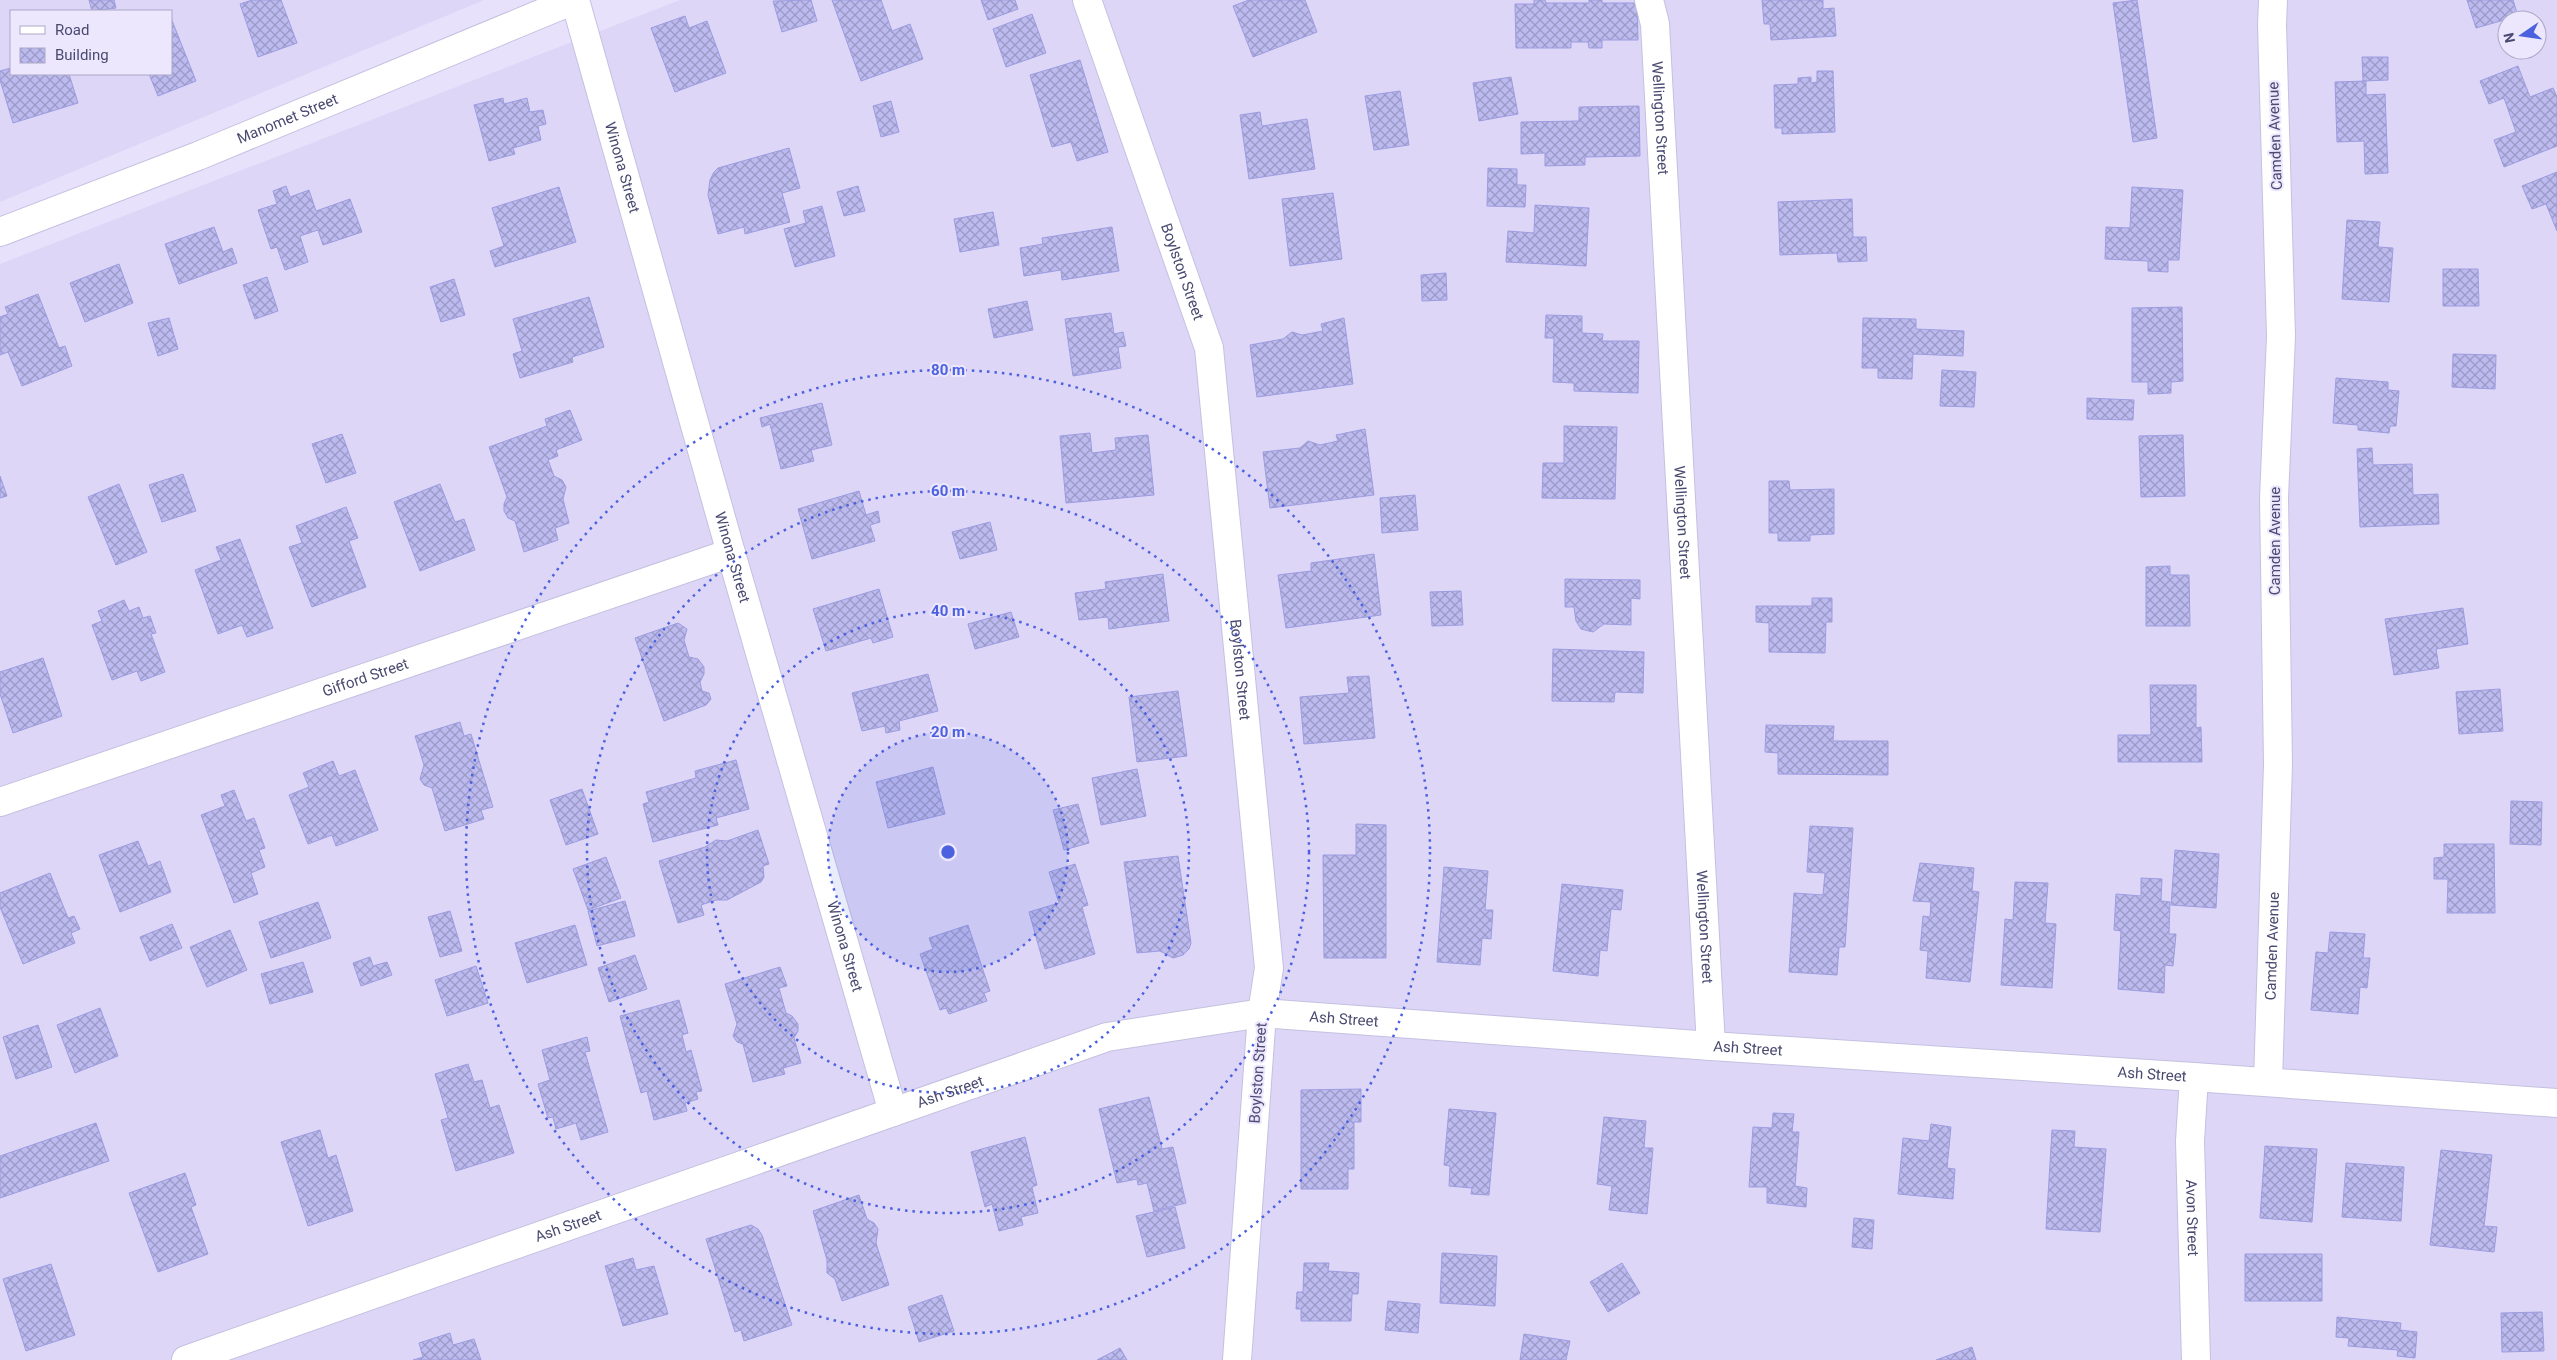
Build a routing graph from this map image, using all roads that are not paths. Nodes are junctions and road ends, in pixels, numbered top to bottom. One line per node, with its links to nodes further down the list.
1 (574, 0): 5 (street, Manomet Street); 6 (street, Winona Street)
2 (1087, 0): 8 (street, Boylston Street)
3 (1649, 0): 9 (street, Wellington Street)
4 (2273, 0): 11 (street, Camden Avenue)
5 (0, 232)
6 (731, 554): 7 (street, Gifford Street); 13 (street, Winona Street)
7 (0, 802)
8 (1262, 1013): 9 (street, Ash Street); 13 (street, Ash Street); 15 (street, Boylston Street)
9 (1712, 1046): 10 (street, Ash Street)
10 (2194, 1077): 11 (street, Ash Street); 16 (street, Avon Street)
11 (2268, 1082): 12 (street, Ash Street)
12 (2557, 1103)
13 (894, 1112): 14 (street, Ash Street)
14 (186, 1360)
15 (1237, 1360)
16 (2196, 1360)

